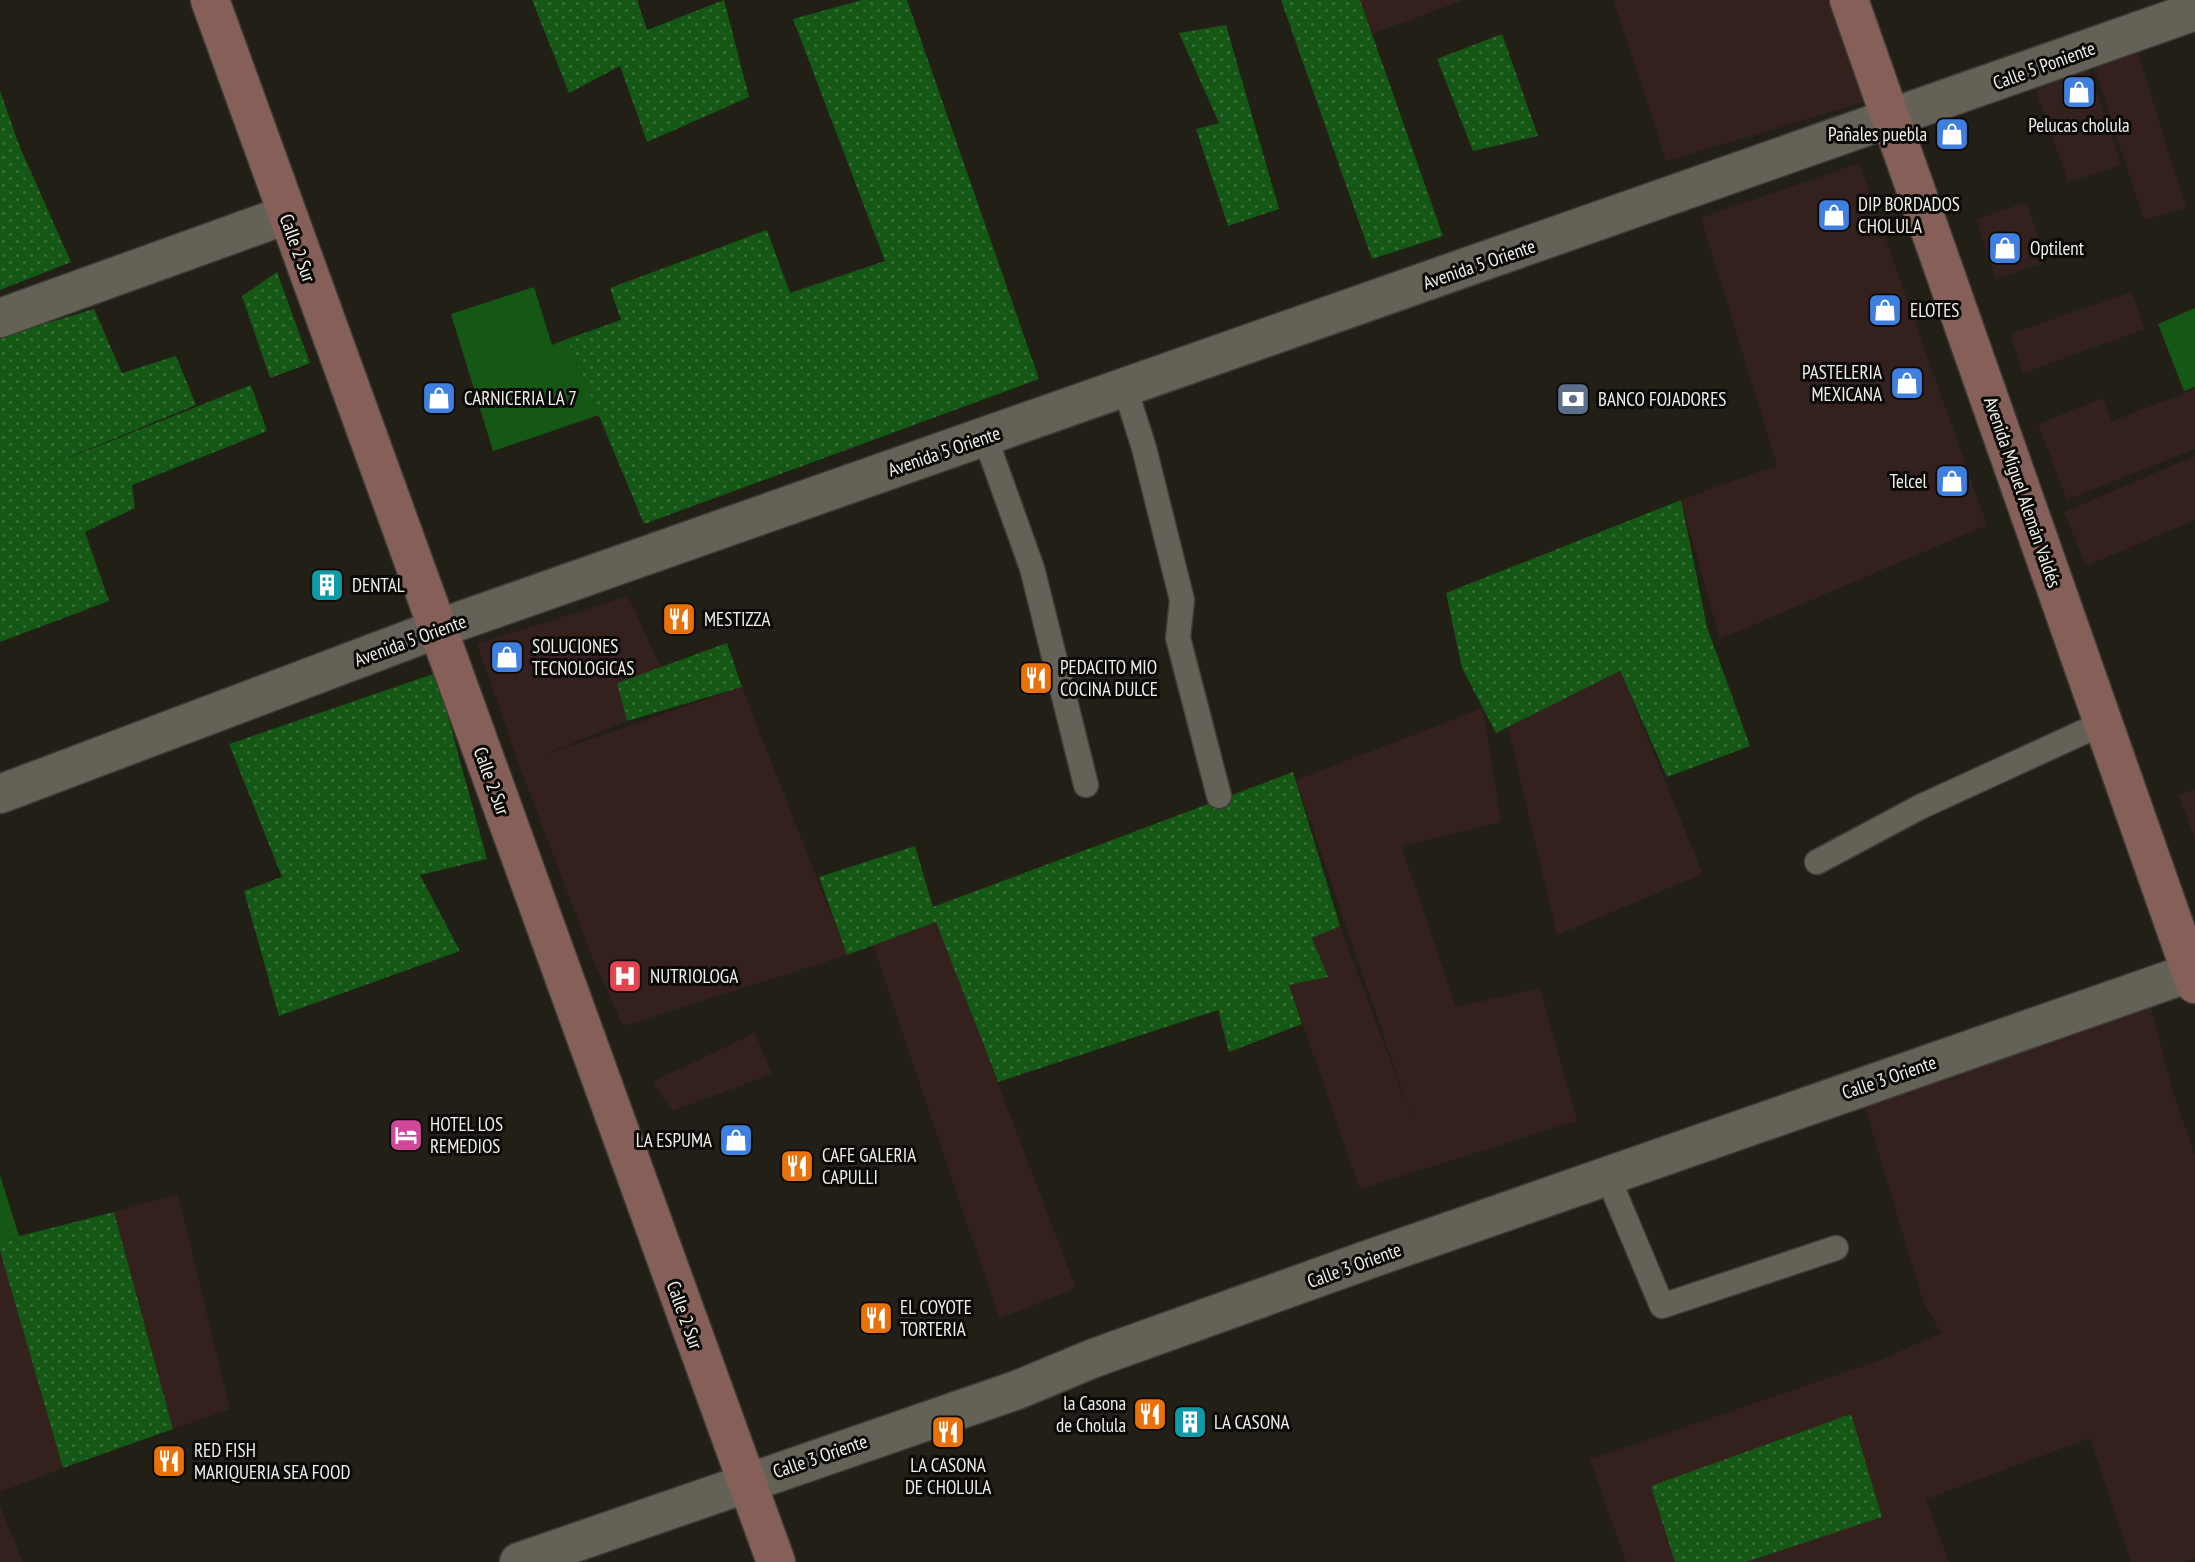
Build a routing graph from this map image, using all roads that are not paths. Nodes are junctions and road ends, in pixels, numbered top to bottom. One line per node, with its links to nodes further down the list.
1 (210, 0): 5 (main road, Calle 2 Sur)
2 (1849, 0): 4 (main road, Avenida Miguel Alemán Valdés)
3 (2195, 11): 4 (street, Calle 5 Poniente)
4 (1892, 119): 7 (street, Avenida 5 Oriente); 10 (main road, Avenida Miguel Alemán Valdés)
5 (286, 215): 6 (street); 9 (main road, Calle 2 Sur)
6 (0, 318)
7 (1125, 388): 8 (street, Avenida 5 Oriente); 13 (lane)
8 (985, 437): 9 (street, Avenida 5 Oriente); 11 (lane)
9 (437, 629): 12 (street, Avenida 5 Oriente); 18 (main road, Calle 2 Sur)
10 (2103, 723): 14 (lane); 15 (main road, Avenida Miguel Alemán Valdés)
11 (1086, 785)
12 (0, 794)
13 (1219, 796)
14 (1817, 862)
15 (2194, 976): 16 (street, Calle 3 Oriente)
16 (1607, 1175): 17 (lane); 18 (street, Calle 3 Oriente)
17 (1836, 1248)
18 (745, 1482): 19 (street, Calle 3 Oriente); 20 (main road, Calle 2 Sur)
19 (519, 1562)
20 (776, 1562)

